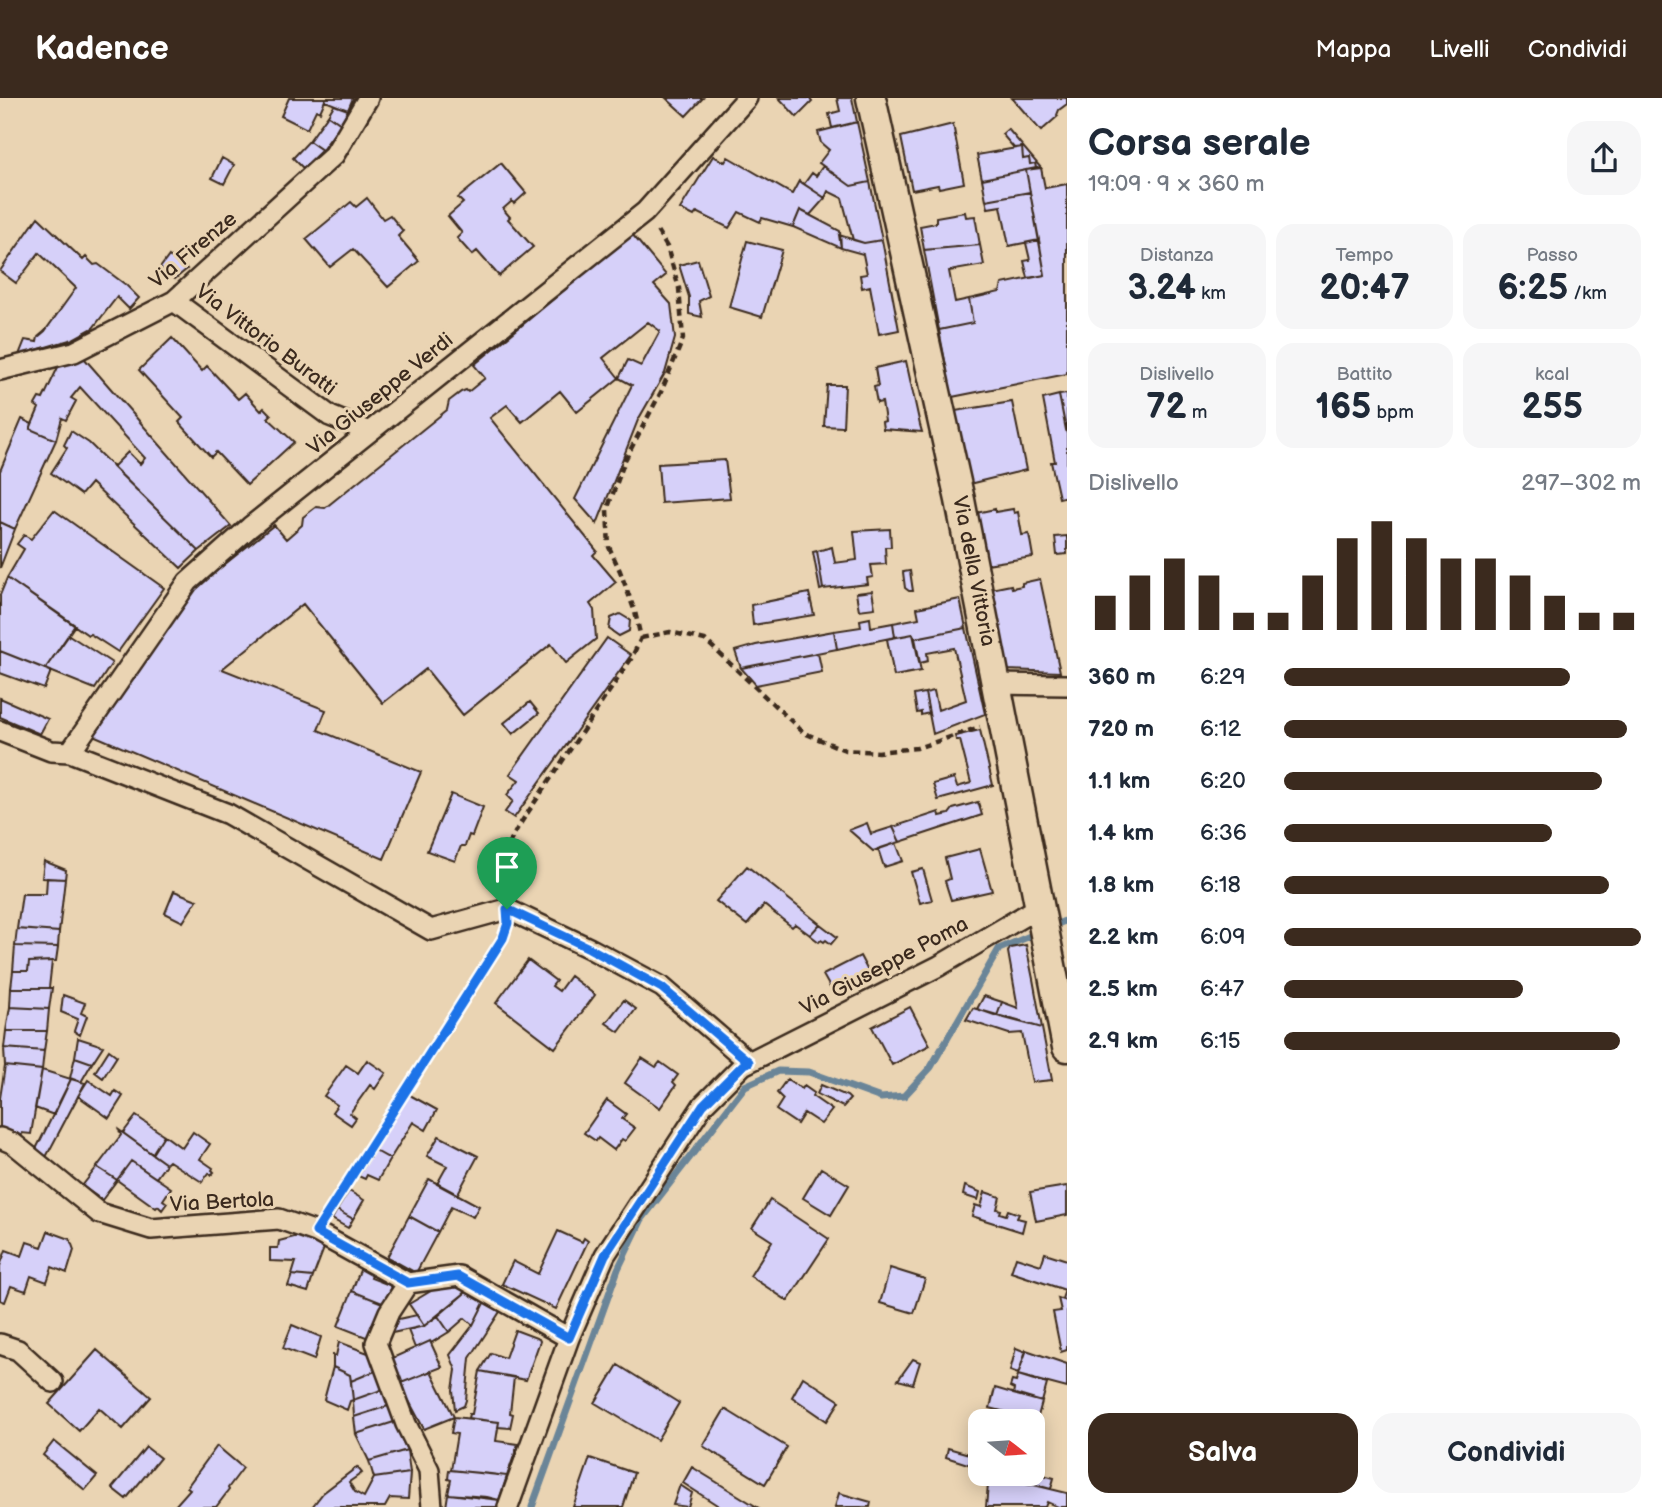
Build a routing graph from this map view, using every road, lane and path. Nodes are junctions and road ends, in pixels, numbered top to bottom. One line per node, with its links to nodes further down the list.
1 (368, 98): 5 (street, Via Firenze)
2 (747, 98): 4 (street, Via Giuseppe Verdi)
3 (871, 98): 9 (street, Via della Vittoria)
4 (645, 212): 7 (street, Via Giuseppe Verdi); 8 (path)
5 (174, 301): 6 (street, Via Firenze); 7 (street, Via Vittorio Buratti)
6 (0, 370)
7 (369, 432): 13 (street, Via Giuseppe Verdi)
8 (641, 638): 11 (path); 14 (path)
9 (997, 684): 10 (street); 11 (street, Via della Vittoria)
10 (1067, 685)
11 (1003, 720): 15 (street, Via della Vittoria)
12 (0, 731): 13 (street)
13 (70, 752): 14 (street)
14 (507, 909): 17 (street); 19 (path)
15 (1043, 928): 16 (street, Via della Vittoria); 17 (street, Via Giuseppe Poma)
16 (1067, 1047)
17 (749, 1062): 21 (street, Via Giuseppe Poma)
18 (0, 1138): 19 (street, Via Bertola)
19 (316, 1232): 20 (street, Via Bertola)
20 (408, 1283): 21 (street); 24 (street)
21 (569, 1338): 25 (street, Via Giuseppe Poma)
22 (0, 1344): 23 (street)
23 (52, 1382)
24 (432, 1507)
25 (508, 1507)

